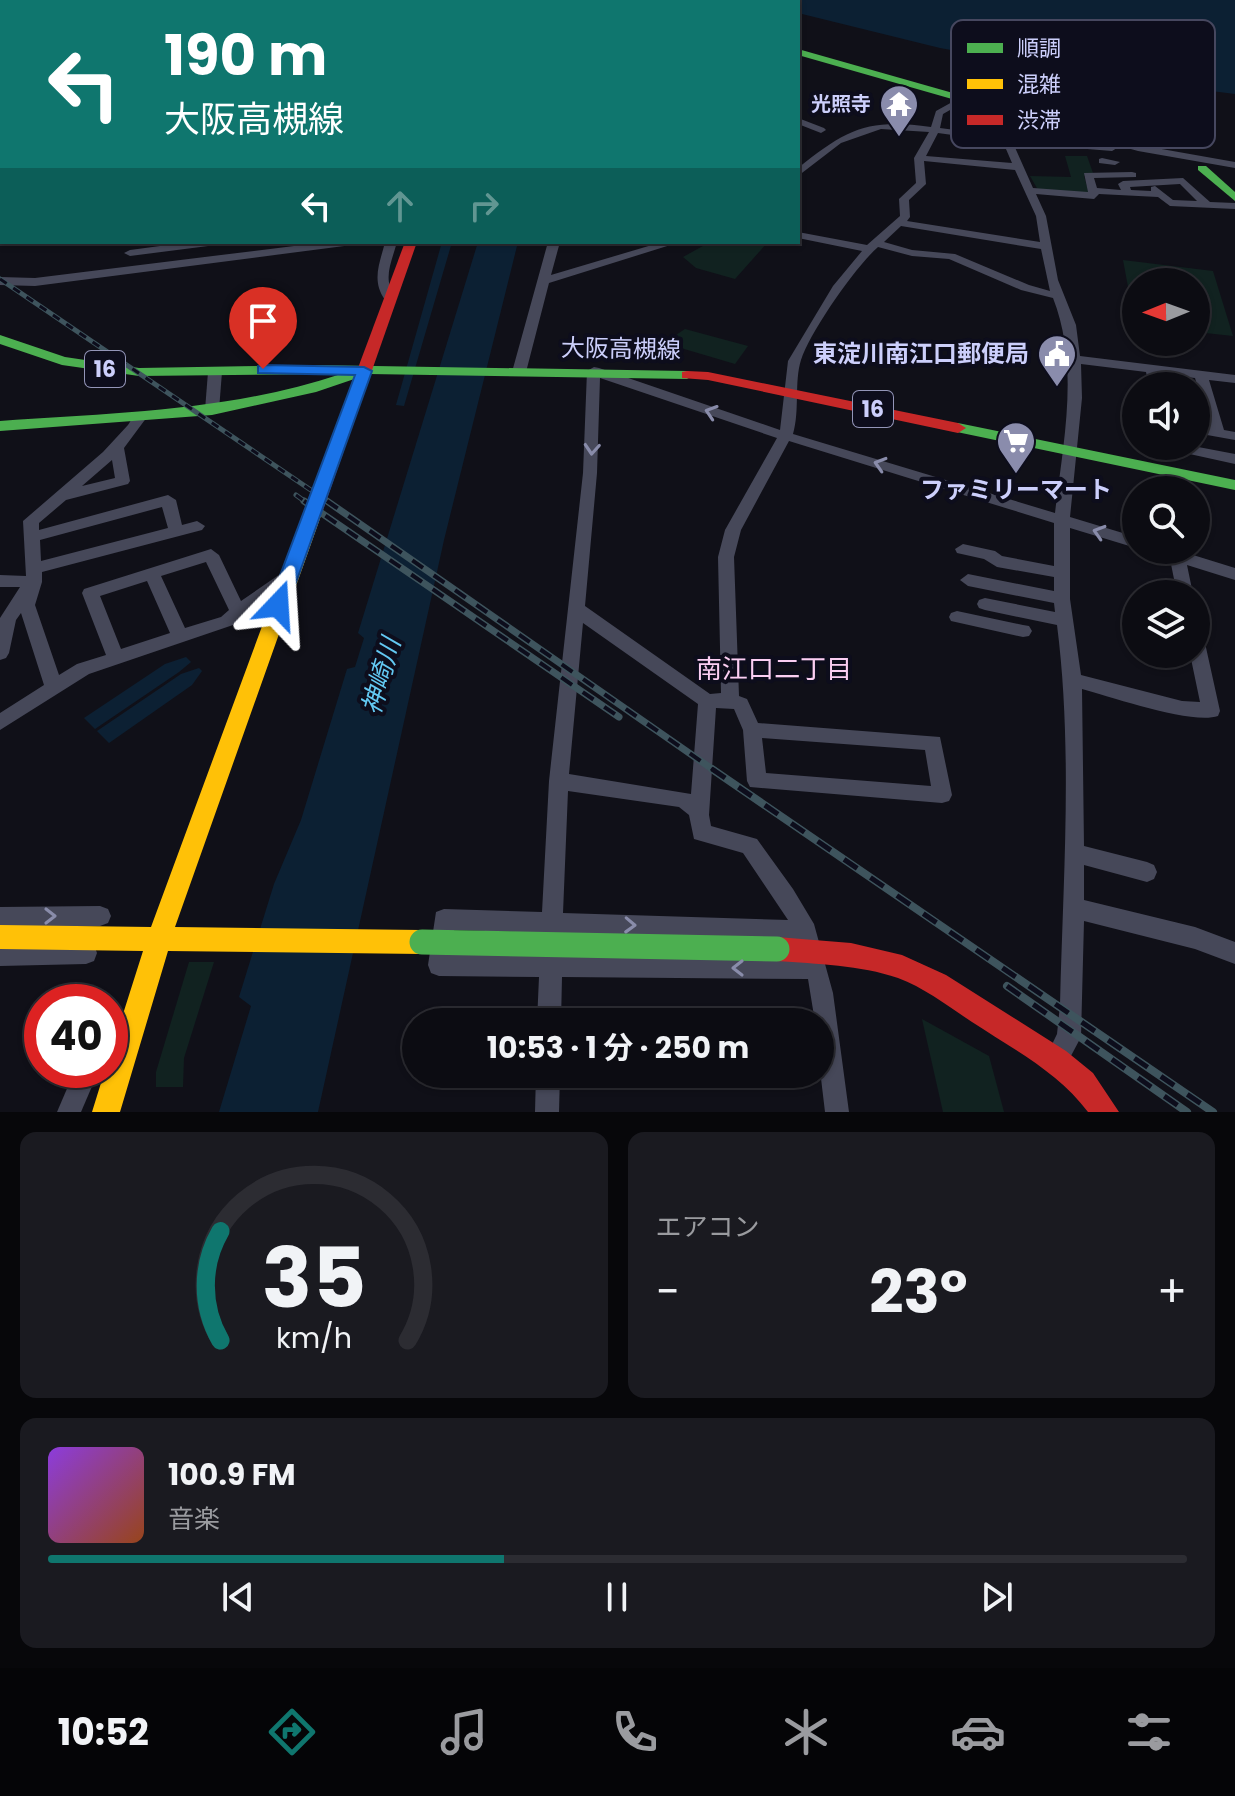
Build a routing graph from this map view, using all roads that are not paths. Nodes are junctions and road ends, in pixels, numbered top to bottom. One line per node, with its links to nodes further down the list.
1 (800, 53): 2 (street)
2 (951, 96)
3 (951, 106): 6 (street)
4 (800, 122): 5 (street)
5 (821, 130)
6 (937, 130): 7 (street); 10 (street); 15 (street)
7 (951, 132)
8 (1010, 148): 13 (street)
9 (1138, 148): 12 (street)
10 (919, 158): 13 (street); 26 (street)
11 (1115, 162): 16 (street)
12 (1235, 165)
13 (1020, 167): 19 (street)
14 (1202, 168): 23 (street)
15 (800, 171)
16 (1107, 175): 17 (street); 20 (street)
17 (1132, 175)
18 (1149, 183): 21 (street); 22 (street); 24 (street)
19 (1033, 191): 20 (street); 37 (street)
20 (1093, 191): 21 (street)
21 (1128, 193): 22 (street)
22 (1160, 194): 24 (street)
23 (1235, 198)
24 (1208, 206): 25 (street)
25 (1235, 206)
26 (900, 223): 36 (street); 37 (street)
27 (800, 235): 36 (street)
28 (190, 244): 38 (street)
29 (221, 244): 40 (street)
30 (318, 244): 35 (street)
31 (390, 244): 46 (street)
32 (410, 244): 46 (street)
33 (553, 244): 44 (street)
34 (667, 244): 44 (street)
35 (283, 246): 40 (street)
36 (872, 246): 39 (street); 58 (street)
37 (1048, 247): 45 (street)
38 (131, 248): 42 (street)
39 (908, 252): 41 (street); 45 (street)
40 (236, 257): 42 (street)
41 (895, 266)
42 (131, 270): 43 (street)
43 (0, 281)
44 (544, 281): 53 (street)
45 (1058, 296): 48 (street)
46 (389, 297): 50 (street)
47 (0, 339): 52 (street, 大阪高槻線 / 16)
48 (1074, 359): 49 (street); 68 (street)
49 (1152, 369): 54 (street); 55 (street)
50 (371, 371): 52 (street, 大阪高槻線 / 16); 53 (street, 大阪高槻線 / 16); 60 (street); 84 (street)
51 (594, 371): 53 (street, 大阪高槻線 / 16); 58 (street, 大阪高槻線 / 16); 65 (street, one-way to 51); 88 (street, one-way to 88)
52 (215, 372): 60 (street)
53 (513, 372)
54 (1153, 372)
55 (1176, 372)
56 (1210, 376): 57 (street)
57 (1235, 379)
58 (790, 392): 65 (street); 68 (street, 大阪高槻線 / 16)
59 (1210, 406): 64 (street)
60 (212, 410): 61 (street)
61 (140, 417): 62 (street); 67 (street)
62 (0, 426)
63 (1210, 432): 64 (street)
64 (1218, 433): 66 (street)
65 (786, 435): 73 (street, one-way to 65); 101 (street)
66 (1235, 436)
67 (116, 445): 72 (street); 72 (street)
68 (1071, 450): 71 (street, 大阪高槻線 / 16); 73 (street)
69 (1210, 452): 70 (street)
70 (1235, 459)
71 (1235, 485)
72 (60, 497): 76 (street)
73 (1062, 520): 77 (street, one-way to 73); 80 (street)
74 (197, 526): 75 (street)
75 (176, 531): 76 (street); 83 (street)
76 (32, 537): 83 (street)
77 (1122, 539)
78 (963, 549): 80 (street)
79 (1203, 564): 82 (street)
80 (1062, 573): 87 (street)
81 (152, 574): 89 (street); 95 (street); 97 (street)
82 (1235, 574)
83 (33, 576): 85 (street); 91 (street); 100 (street)
84 (289, 576): 89 (street); 114 (street)
85 (0, 581)
86 (984, 593): 87 (street); 92 (street); 93 (street)
87 (1062, 599): 92 (street)
88 (575, 608): 102 (street); 105 (street)
89 (239, 614): 95 (street)
90 (957, 618): 93 (street)
91 (4, 619): 96 (street)
92 (1064, 620): 99 (street)
93 (997, 625): 94 (street)
94 (1023, 631)
95 (180, 637): 97 (street)
96 (0, 653)
97 (116, 658): 100 (street)
98 (1202, 668): 99 (street)
99 (1073, 680): 107 (street)
100 (54, 687): 103 (street)
101 (730, 700): 102 (street); 104 (street)
102 (707, 701): 106 (street)
103 (2, 718)
104 (752, 730): 104 (street)
105 (559, 781): 106 (street); 112 (street)
106 (700, 813): 115 (street)
107 (1074, 853): 108 (street); 109 (street)
108 (1147, 872)
109 (1074, 908): 117 (street); 122 (street)
110 (100, 916): 111 (street, one-way to 110)
111 (0, 917)
112 (552, 922): 115 (street, one-way to 115); 119 (street)
113 (0, 937): 114 (street)
114 (158, 939): 115 (street, bridge); 121 (street)
115 (811, 950): 119 (street, one-way to 119); 122 (street); 129 (street)
116 (86, 953): 118 (street)
117 (1235, 953)
118 (0, 955)
119 (551, 968): 120 (street)
120 (550, 1008)
121 (128, 1013)
122 (1056, 1061): 130 (street)
123 (79, 1088): 126 (street)
124 (110, 1088): 127 (street)
125 (548, 1088): 128 (street)
126 (69, 1112)
127 (106, 1112)
128 (547, 1112)
129 (837, 1112)
130 (1105, 1112)

